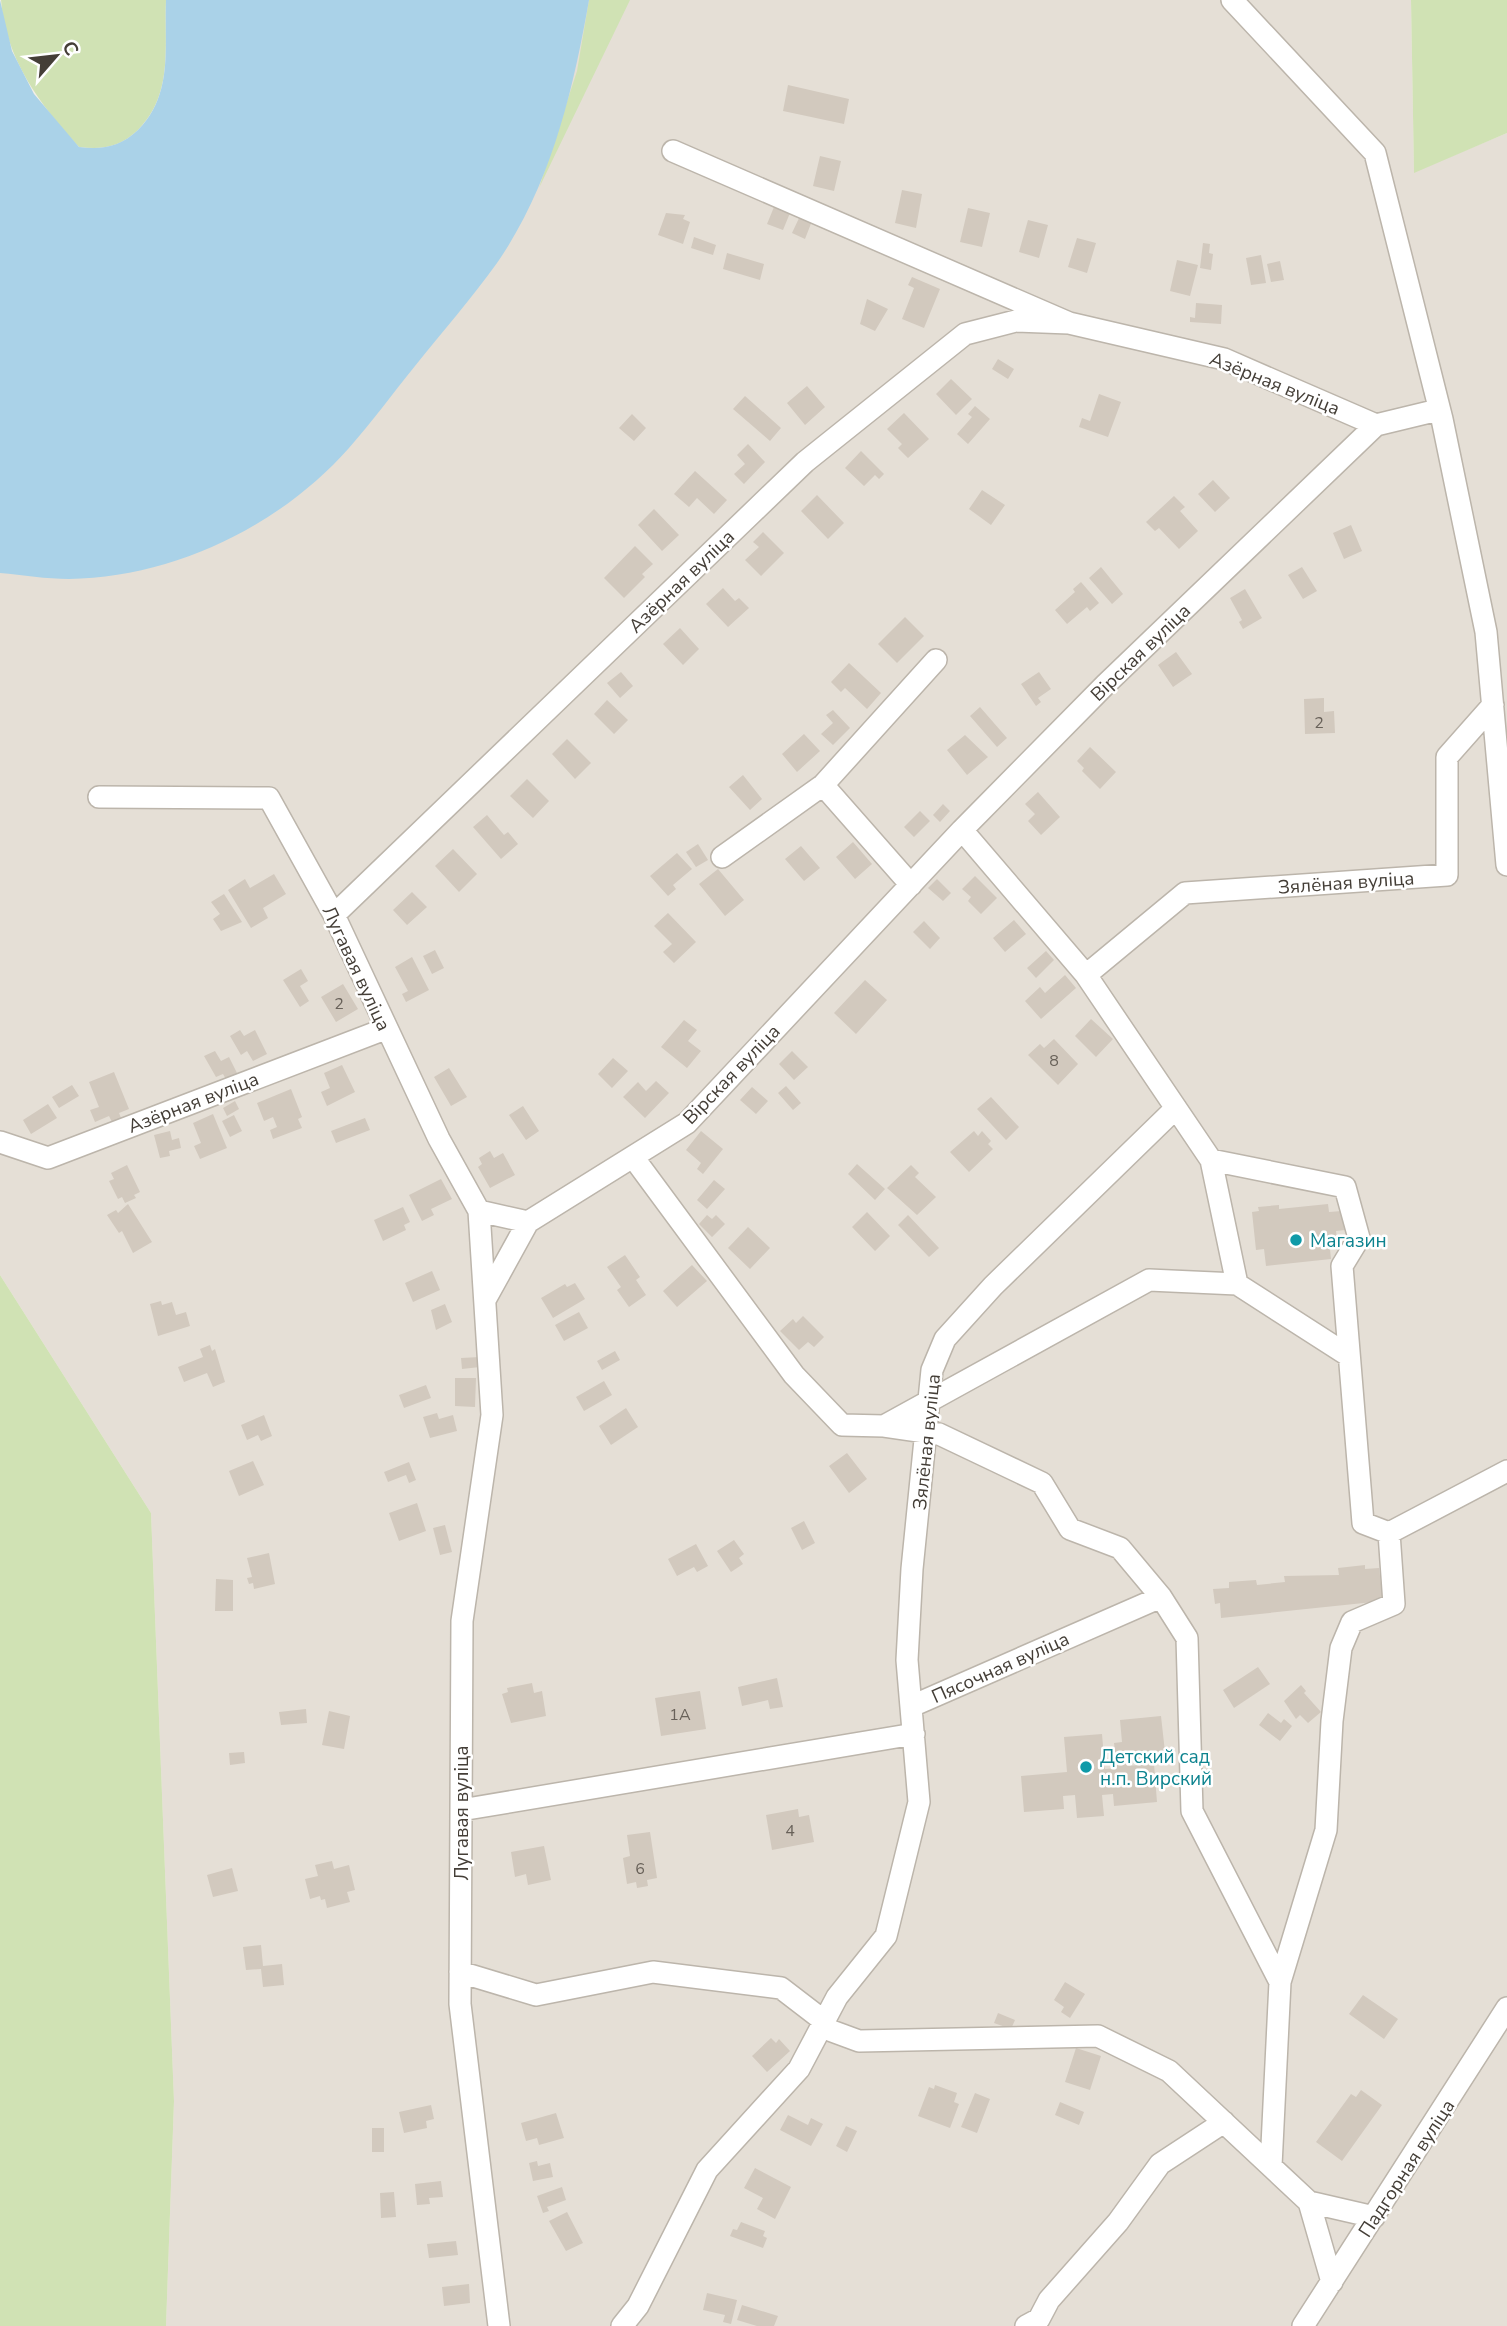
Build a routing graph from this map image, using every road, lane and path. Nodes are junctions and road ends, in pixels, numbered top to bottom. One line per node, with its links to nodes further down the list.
1 (1232, 0): 4 (street)
2 (673, 151): 3 (street, Азёрная вуліца)
3 (1069, 323): 5 (street, Азёрная вуліца); 14 (street, Азёрная вуліца)
4 (1438, 410): 5 (street); 7 (street)
5 (1376, 425): 10 (street, Вірская вуліца)
6 (936, 660): 8 (street)
7 (1493, 705): 12 (street); 15 (street, Зялёная вуліца)
8 (823, 785): 11 (street); 13 (street)
9 (99, 797): 14 (street, Лугавая вуліца)
10 (962, 830): 13 (street, Вірская вуліца); 15 (street)
11 (722, 857)
12 (1507, 865)
13 (911, 885): 19 (street, Вірская вуліца)
14 (334, 915): 16 (street, Лугавая вуліца)
15 (1086, 975): 17 (street)
16 (385, 1029): 18 (street, Азёрная вуліца); 21 (street, Лугавая вуліца)
17 (1176, 1108): 20 (street); 26 (street, Зялёная вуліца)
18 (0, 1142)
19 (633, 1157): 22 (street, Вірская вуліца); 27 (street)
20 (1212, 1160): 23 (street); 25 (street)
21 (479, 1211): 22 (street); 24 (street, Лугавая вуліца)
22 (528, 1222): 24 (street)
23 (1237, 1284): 25 (street); 26 (street)
24 (485, 1300): 34 (street, Лугавая вуліца)
25 (1349, 1356): 30 (street)
26 (929, 1401): 27 (street); 28 (street, Зялёная вуліца)
27 (884, 1426): 28 (street)
28 (926, 1432): 31 (street); 32 (street, Зялёная вуліца)
29 (1507, 1471): 30 (street)
30 (1389, 1533): 36 (street)
31 (1161, 1597): 32 (street, Пясочная вуліца); 36 (street)
32 (912, 1706): 33 (street, Пясочная вуліца)
33 (914, 1734): 34 (street); 38 (street, Пясочная вуліца)
34 (461, 1810): 35 (street, Лугавая вуліца)
35 (460, 1972): 38 (street); 44 (street, Лугавая вуліца)
36 (1280, 1982): 40 (street)
37 (1507, 2008): 42 (street, Падгорная вуліца)
38 (823, 2024): 39 (street); 45 (street, Пясочная вуліца)
39 (1224, 2122): 40 (street); 46 (street)
40 (1271, 2166): 41 (street)
41 (1309, 2202): 42 (street); 43 (street)
42 (1374, 2217): 43 (street, Падгорная вуліца)
43 (1332, 2281): 47 (street, Падгорная вуліца)
44 (499, 2326)
45 (622, 2326)
46 (1026, 2326)
47 (1303, 2326)

